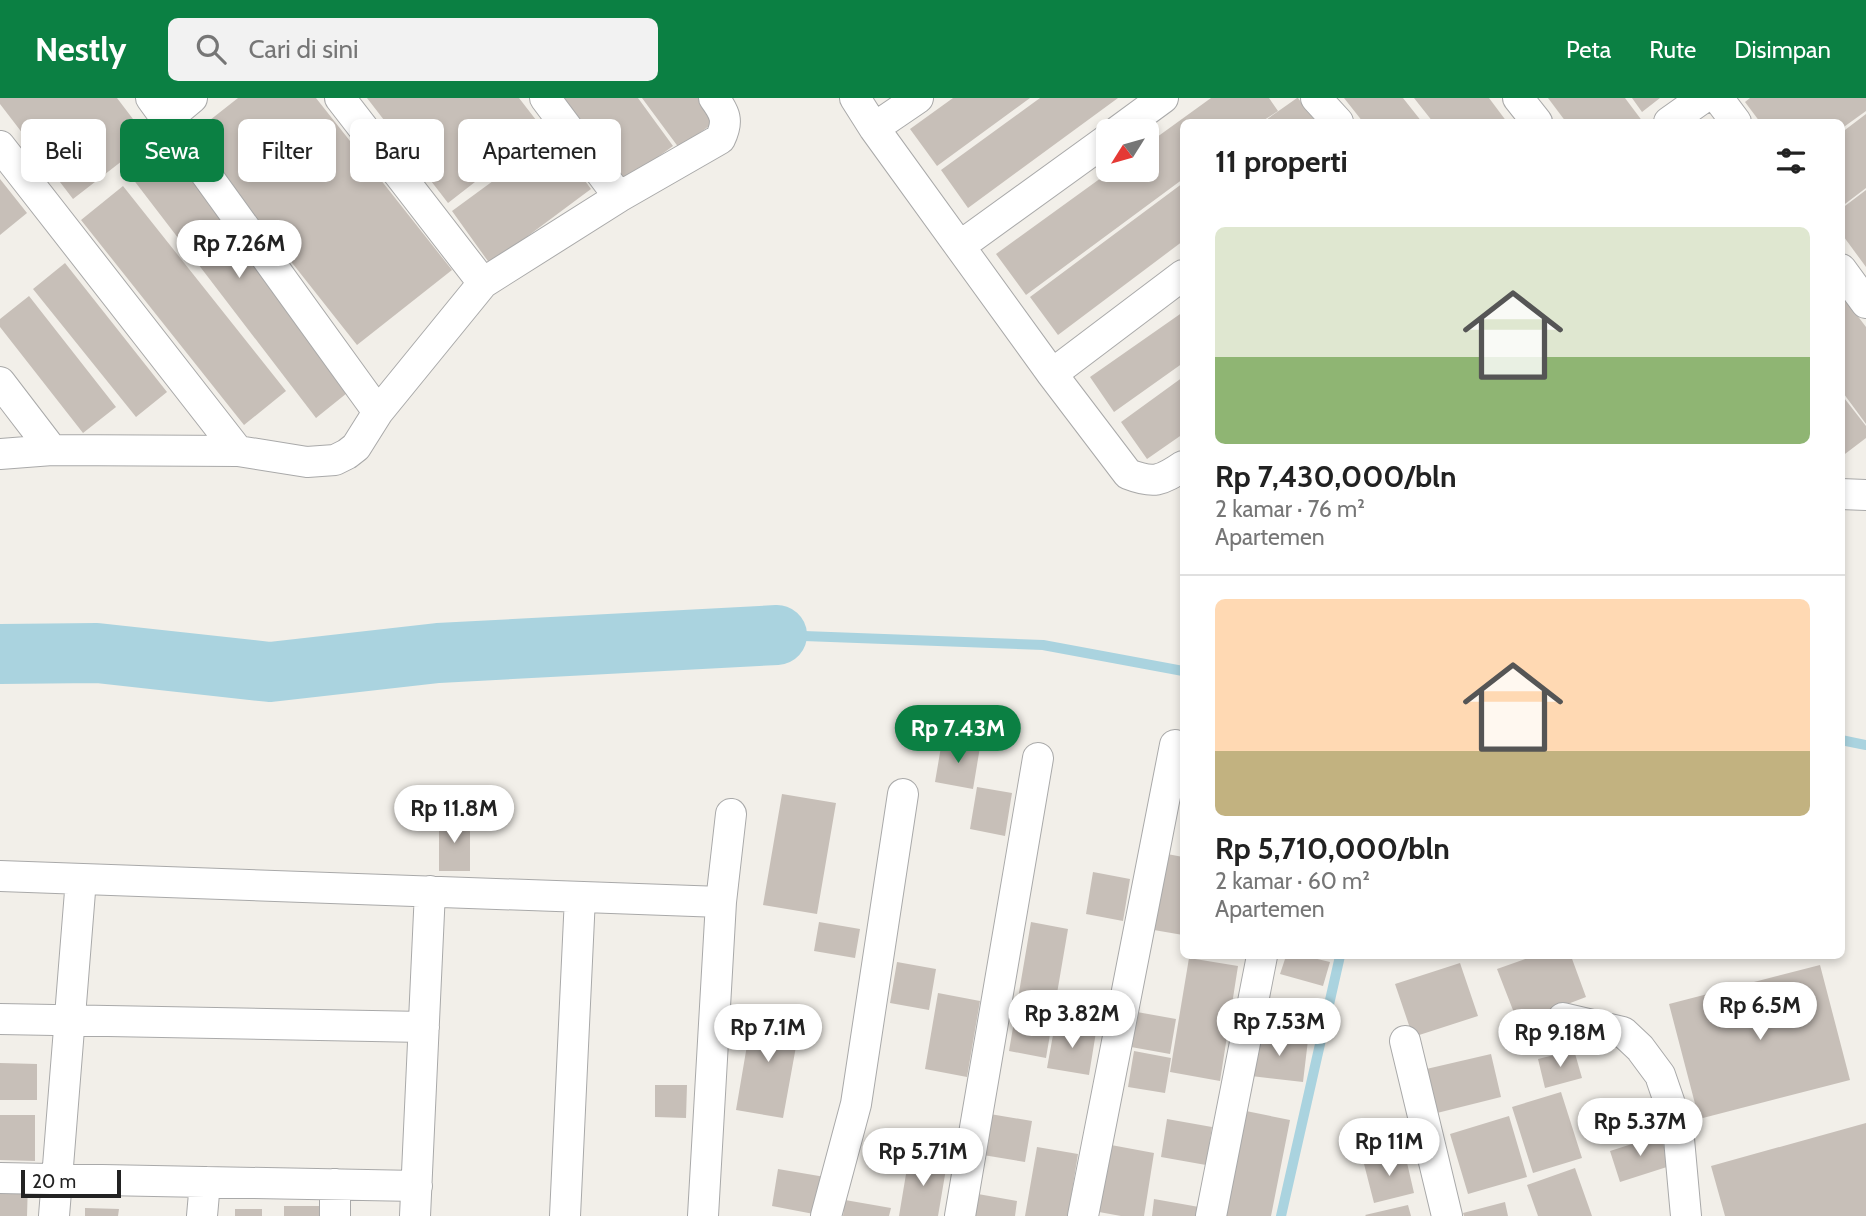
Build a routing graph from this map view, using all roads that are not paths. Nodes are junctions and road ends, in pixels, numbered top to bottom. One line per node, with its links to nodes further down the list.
1 (192, 98): 12 (street)
2 (340, 98): 25 (street)
3 (545, 98): 21 (street)
4 (714, 98): 21 (street)
5 (855, 98): 18 (street)
6 (918, 98): 18 (street)
7 (1163, 98): 13 (street)
8 (1316, 98): 14 (street)
9 (1518, 98): 15 (street)
10 (1703, 98): 16 (street)
11 (1718, 98): 17 (street)
12 (159, 109): 29 (street)
13 (1134, 119)
14 (1335, 119)
15 (1535, 119)
16 (1673, 119)
17 (1734, 119)
18 (874, 128): 22 (street)
19 (0, 146): 31 (street)
20 (1096, 148): 22 (street)
21 (619, 197): 25 (street)
22 (960, 246): 27 (street)
23 (1845, 274): 26 (street)
24 (1180, 277): 27 (street)
25 (483, 283): 29 (street)
26 (1866, 303)
27 (1052, 374): 33 (street)
28 (0, 382): 30 (street)
29 (378, 412): 31 (street)
30 (52, 450): 31 (street); 32 (street)
31 (238, 451)
32 (0, 454)
33 (1180, 468)
34 (1845, 495): 35 (street)
35 (1866, 495)
36 (1175, 745): 64 (street)
37 (1038, 758): 63 (street)
38 (903, 794): 62 (street)
39 (730, 814): 44 (street)
40 (0, 876): 41 (street)
41 (80, 879): 42 (street); 48 (street)
42 (430, 891): 43 (street); 49 (street)
43 (580, 897): 44 (street); 60 (street)
44 (721, 901): 61 (street)
45 (1261, 959): 65 (street)
46 (0, 1018): 48 (street)
47 (1563, 1018): 67 (street)
48 (69, 1020): 49 (street); 52 (street)
49 (424, 1027): 55 (street)
50 (1405, 1041): 66 (street)
51 (0, 1178): 52 (street)
52 (57, 1179): 53 (street); 56 (street)
53 (205, 1182): 54 (street); 57 (street)
54 (335, 1184): 55 (street); 58 (street)
55 (416, 1186): 59 (street)
56 (54, 1216)
57 (202, 1216)
58 (335, 1216)
59 (415, 1216)
60 (565, 1216)
61 (703, 1216)
62 (826, 1216)
63 (960, 1216)
64 (1083, 1216)
65 (1211, 1216)
66 (1447, 1216)
67 (1686, 1216)

